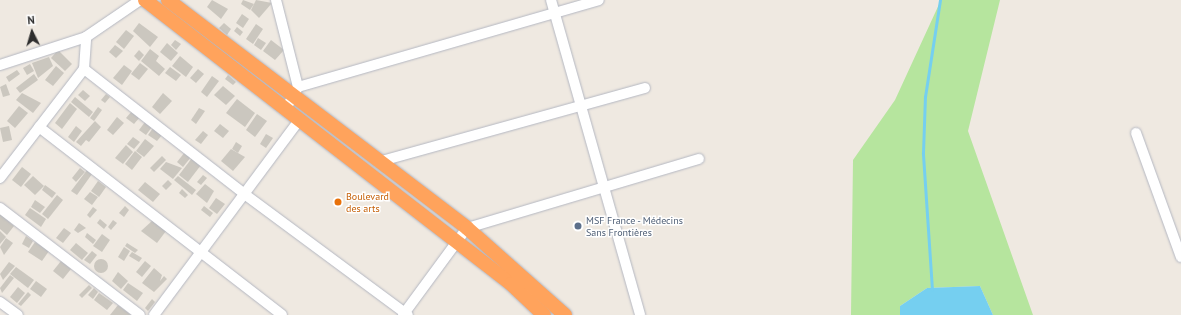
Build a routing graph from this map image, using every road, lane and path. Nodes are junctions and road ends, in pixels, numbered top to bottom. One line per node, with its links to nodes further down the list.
1 (140, 0): 8 (street)
2 (145, 0): 12 (highway)
3 (168, 0): 12 (highway)
4 (276, 0): 12 (street)
5 (551, 0): 7 (street)
6 (599, 0): 7 (street)
7 (554, 13): 12 (street); 13 (street)
8 (86, 37): 9 (street); 10 (street)
9 (0, 66)
10 (84, 69): 15 (street); 21 (street)
11 (645, 88): 13 (street)
12 (292, 98): 14 (highway); 18 (highway)
13 (581, 106): 18 (street); 20 (street)
14 (300, 119): 21 (street); 24 (highway)
15 (39, 128): 19 (street); 26 (street)
16 (1136, 133): 25 (street)
17 (699, 159): 20 (street)
18 (378, 162): 23 (highway)
19 (0, 178)
20 (603, 187): 23 (street); 36 (street)
21 (243, 193): 26 (street); 29 (street)
22 (0, 208): 31 (street)
23 (467, 228): 24 (street); 35 (highway)
24 (456, 242): 29 (street); 34 (highway)
25 (1179, 243): 27 (street)
26 (200, 252): 32 (street); 33 (street)
27 (1181, 257)
28 (0, 302): 30 (street)
29 (406, 314)
30 (18, 315)
31 (140, 315)
32 (154, 315)
33 (282, 315)
34 (544, 315)
35 (565, 315)
36 (640, 315)

